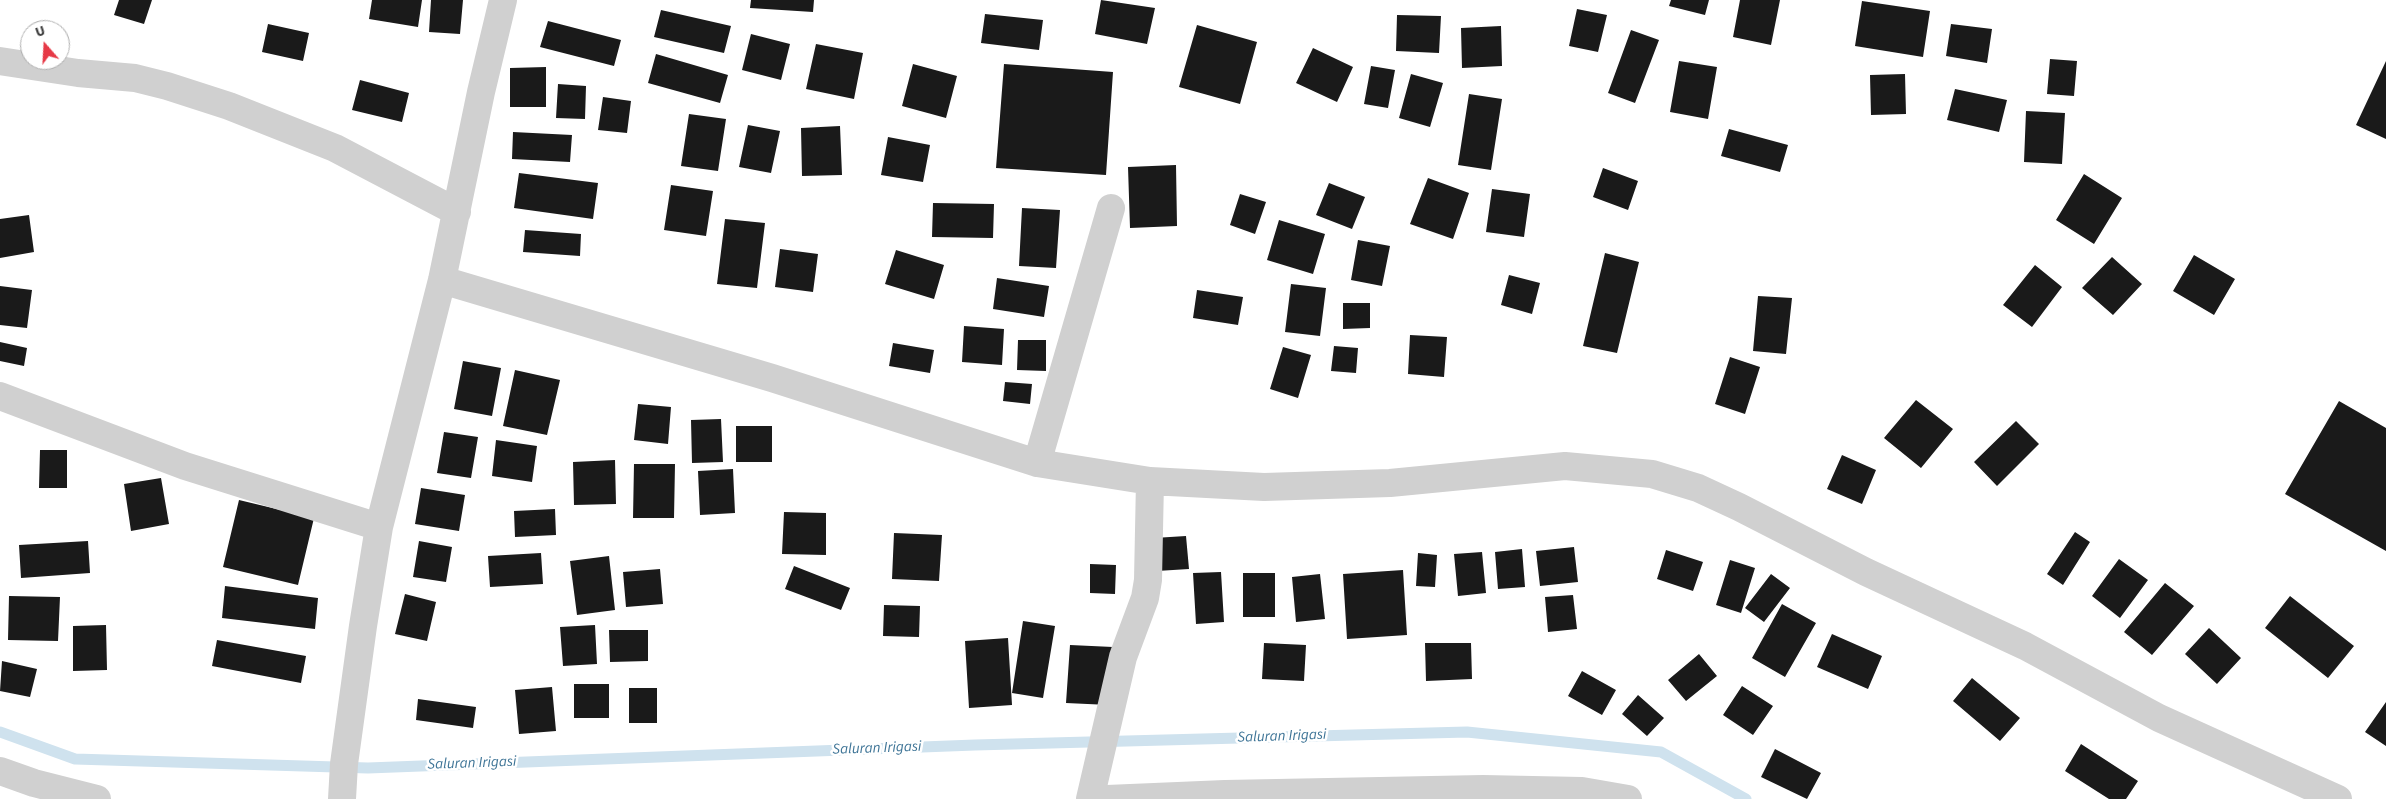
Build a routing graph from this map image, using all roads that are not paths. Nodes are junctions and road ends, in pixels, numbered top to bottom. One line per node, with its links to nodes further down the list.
1 (503, 0): 4 (street)
2 (0, 61): 4 (street)
3 (1111, 208): 7 (street)
4 (457, 212): 5 (street)
5 (442, 280): 7 (street); 9 (street)
6 (0, 396): 9 (street)
7 (1037, 463): 8 (street)
8 (1150, 481): 13 (street); 16 (street)
9 (379, 528): 12 (street)
10 (0, 770): 11 (street)
11 (97, 799)
12 (342, 799)
13 (1090, 799)
14 (1107, 799): 15 (street)
15 (1628, 799)
16 (2338, 799)

